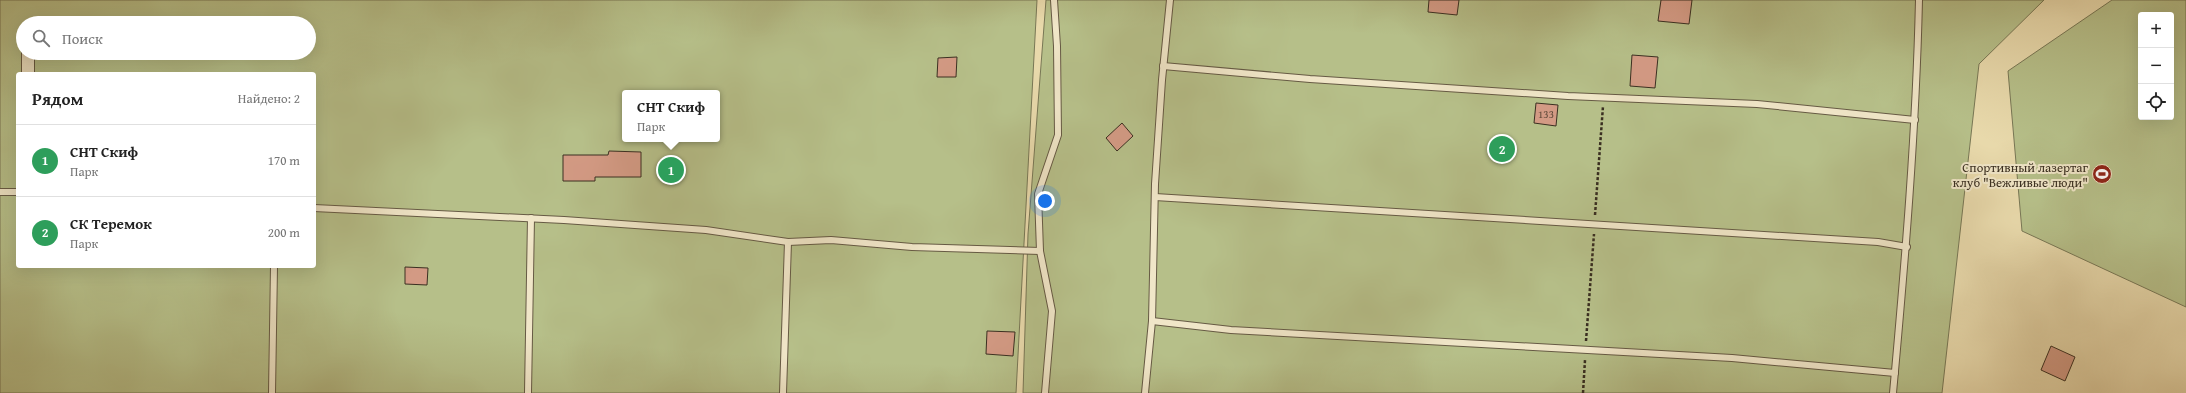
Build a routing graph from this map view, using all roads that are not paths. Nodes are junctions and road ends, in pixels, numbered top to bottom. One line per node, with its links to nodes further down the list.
1 (1054, 0): 15 (lane)
2 (1170, 0): 5 (lane)
3 (1919, 0): 7 (lane)
4 (28, 60): 6 (street)
5 (1163, 66): 7 (lane); 10 (lane)
6 (28, 72)
7 (1915, 120): 14 (lane)
8 (0, 192): 9 (lane)
9 (16, 192)
10 (1155, 197): 14 (lane); 17 (lane)
11 (316, 208): 12 (lane)
12 (531, 218): 13 (lane); 20 (lane)
13 (788, 242): 15 (lane); 21 (lane)
14 (1907, 246): 18 (lane)
15 (1040, 251): 22 (lane)
16 (274, 268): 19 (lane)
17 (1152, 321): 18 (lane); 23 (lane)
18 (1895, 373): 24 (lane)
19 (272, 393)
20 (528, 393)
21 (782, 393)
22 (1045, 393)
23 (1145, 393)
24 (1893, 393)

